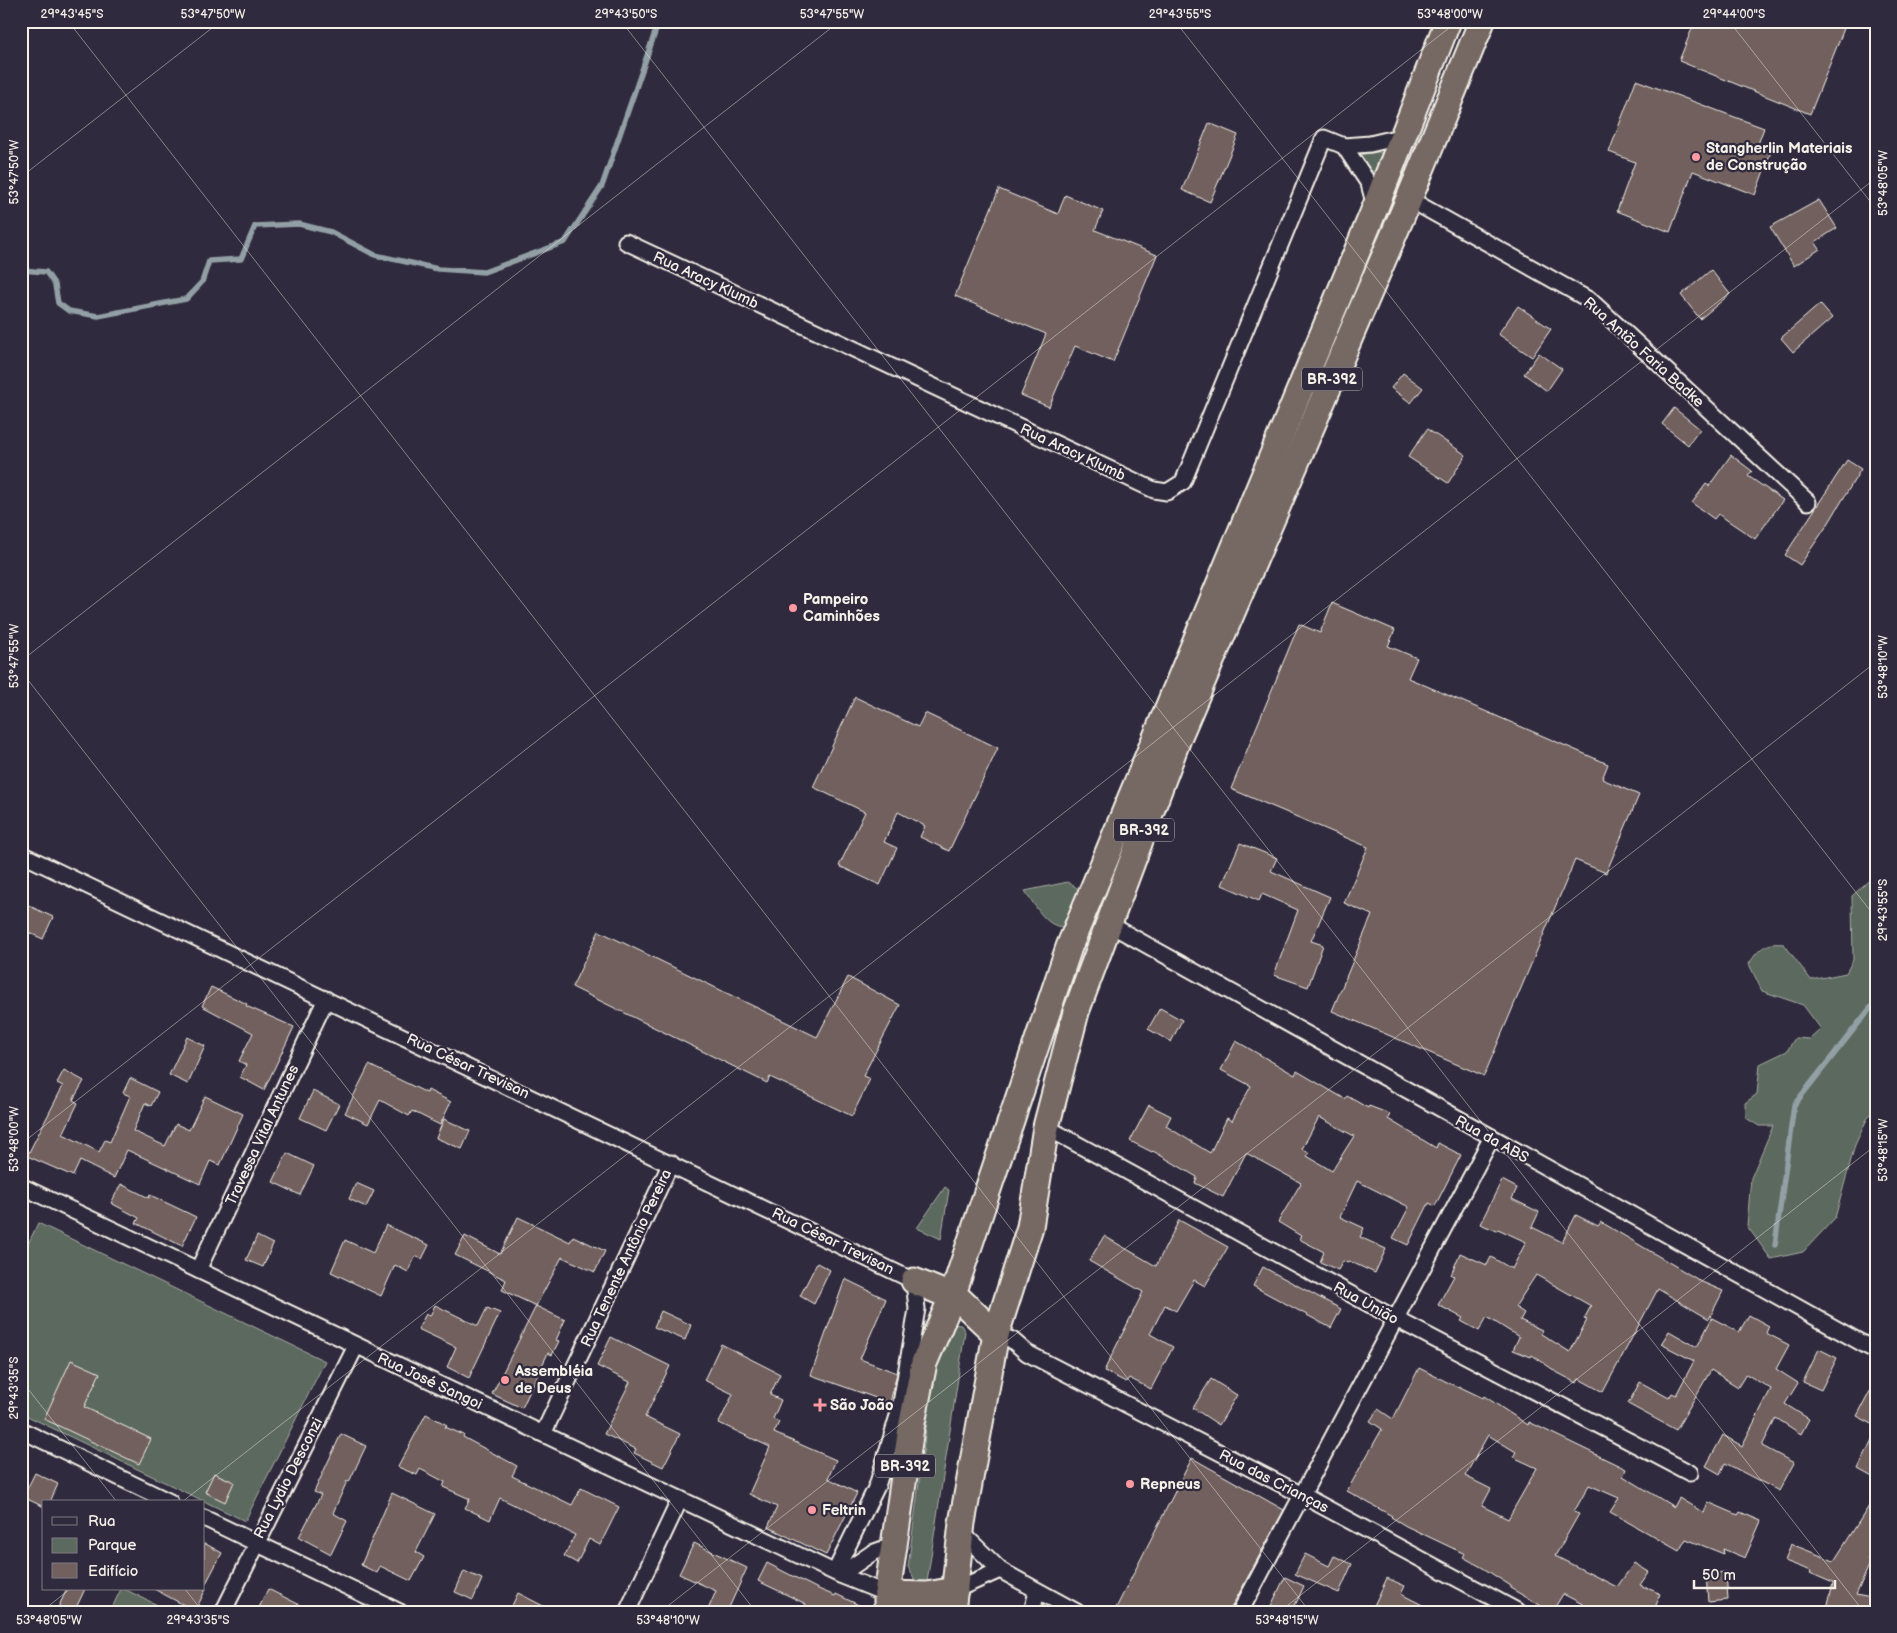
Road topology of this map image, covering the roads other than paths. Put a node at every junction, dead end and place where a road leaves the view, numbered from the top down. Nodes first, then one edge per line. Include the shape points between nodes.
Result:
1 (1448, 21) edge
2 (1482, 21) edge
3 (1404, 136) junction
4 (1344, 146) junction
5 (1409, 199) junction
6 (1375, 208) junction
7 (626, 242) dead end
8 (1808, 502) dead end
9 (21, 854) edge
10 (1109, 924) junction
11 (326, 999) junction
12 (1046, 1128) junction
13 (1491, 1139) junction
14 (671, 1163) junction
15 (22, 1188) edge
16 (963, 1258) junction
17 (198, 1270) junction
18 (921, 1284) junction
19 (952, 1297) junction
20 (975, 1314) junction
21 (1396, 1319) junction
22 (939, 1324) junction
23 (994, 1343) junction
24 (356, 1346) junction
25 (1876, 1351) edge
26 (21, 1430) edge
27 (543, 1434) junction
28 (1690, 1473) dead end
29 (1302, 1495) junction
30 (680, 1499) junction
31 (166, 1500) edge
32 (205, 1518) edge
33 (962, 1523) junction
34 (256, 1543) junction
35 (894, 1545) junction
36 (1000, 1570) junction
37 (837, 1573) junction
38 (1037, 1590) junction
39 (953, 1601) edge
40 (887, 1603) edge
41 (222, 1612) edge
42 (400, 1612) edge
43 (627, 1612) edge
44 (1032, 1612) edge
45 (1077, 1612) edge
46 (1240, 1612) edge
47 (1519, 1612) edge

1 - 3 highway, BR-392
2 - 5 highway, BR-392
3 - 4 street
3 - 6 highway, BR-392
4 - 6 street via 1369,184
4 - 7 street, Rua Aracy Klumb via 1324,138 1183,482 1168,492 1154,490
5 - 8 street, Rua Antão Faria Badke via 1591,301
5 - 10 highway, BR-392 via 1180,736
6 - 16 highway, BR-392 via 1069,947
9 - 11 street, Rua César Trevisan
10 - 12 highway, BR-392 via 1076,1012
10 - 13 street, Rua da ABS
11 - 14 street, Rua César Trevisan
11 - 17 street, Travessa Vital Antunes
12 - 21 street, Rua União
12 - 23 highway, BR-392 via 1030,1227
13 - 21 street
13 - 25 street, Rua da ABS
14 - 18 street, Rua César Trevisan
14 - 27 street, Rua Tenente Antônio Pereira
15 - 17 street, Rua José Sangoi
16 - 18 highway via 950,1276
16 - 19 highway, BR-392
17 - 24 street, Rua José Sangoi
18 - 19 highway
18 - 22 highway
18 - 37 street via 900,1409 877,1486
19 - 20 highway
19 - 22 highway, BR-392
20 - 22 highway via 956,1312
20 - 23 highway
21 - 28 street, Rua União
21 - 29 street
22 - 35 highway, BR-392 via 924,1363
23 - 29 street, Rua das Crianças via 1027,1353
23 - 33 highway, BR-392
24 - 27 street, Rua José Sangoi
24 - 34 street, Rua Lydio Desconzi
26 - 31 street
27 - 30 street, Rua José Sangoi
29 - 46 street
29 - 47 street, Rua das Crianças
30 - 37 street, Rua José Sangoi
30 - 43 street
32 - 34 street
33 - 36 street via 963,1534
33 - 39 highway, BR-392
34 - 41 street, Rua Lydio Desconzi
34 - 42 street
35 - 37 street via 872,1553
35 - 40 highway, BR-392
36 - 38 street
36 - 39 street
37 - 40 street, Rua José Sangoi
38 - 44 street
38 - 45 street
39 - 40 highway via 927,1595

